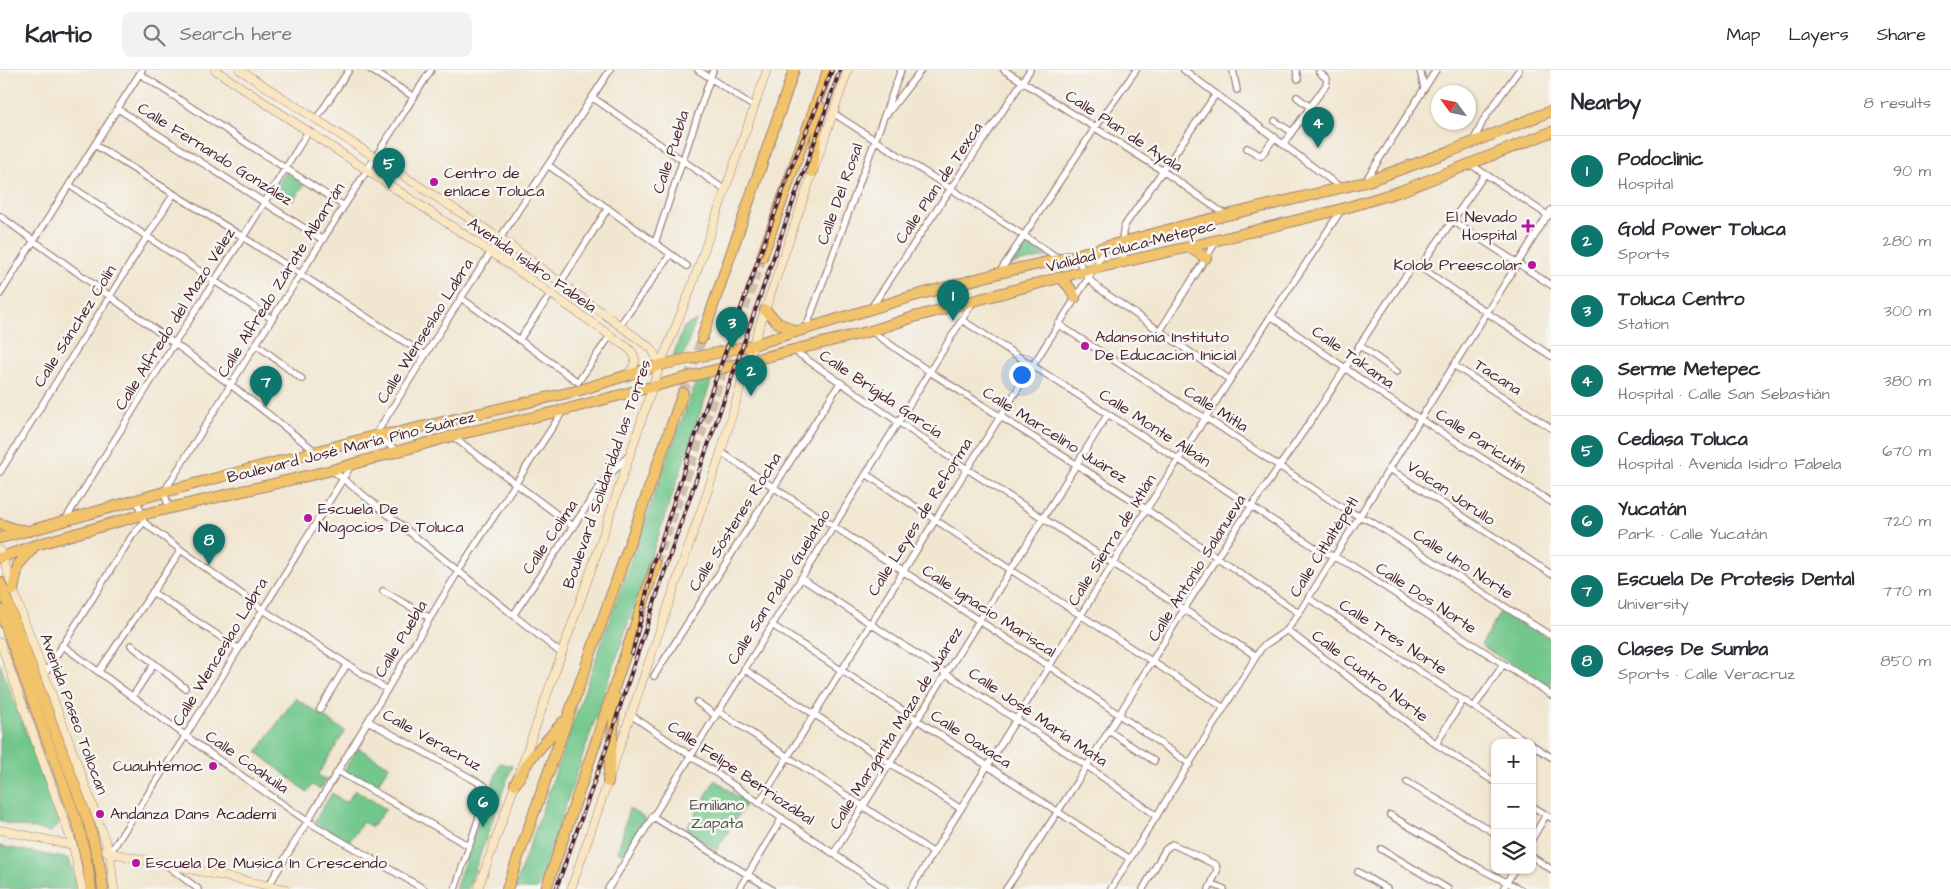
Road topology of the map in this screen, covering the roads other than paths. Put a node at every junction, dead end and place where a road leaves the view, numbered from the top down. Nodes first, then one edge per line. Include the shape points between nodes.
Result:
1 (215, 70) edge
2 (240, 70) edge
3 (349, 70) edge
4 (371, 70) edge
5 (431, 70) edge
6 (610, 70) edge
7 (698, 70) edge
8 (713, 70) edge
9 (767, 70) edge
10 (794, 70) edge
11 (848, 70) edge
12 (901, 70) edge
13 (921, 70) edge
14 (1004, 70) edge
15 (1030, 70) edge
16 (1136, 70) edge
17 (1184, 70) edge
18 (1232, 70) edge
19 (1296, 70) edge
20 (1420, 70) edge
21 (1436, 70) edge
22 (1519, 70) edge
23 (141, 72) edge
24 (1319, 72) dead end
25 (253, 74) edge
26 (826, 75) edge
27 (710, 78) junction
28 (1298, 79) dead end
29 (1022, 82) junction
30 (1424, 87) junction
31 (1237, 90) dead end
32 (1216, 94) junction
33 (414, 97) junction
34 (592, 97) junction
35 (1296, 97) dead end
36 (753, 106) junction
37 (1310, 107) junction
38 (118, 109) junction
39 (1551, 111) edge
40 (833, 113) junction
41 (317, 118) junction
42 (883, 120) junction
43 (1275, 121) dead end
44 (1095, 128) junction
45 (308, 132) junction
46 (1292, 132) junction
47 (1551, 132) edge
48 (1275, 137) junction
49 (874, 140) junction
50 (1473, 142) junction
51 (1284, 143) junction
52 (95, 145) junction
53 (1247, 148) dead end
54 (374, 157) junction
55 (682, 161) junction
56 (1470, 164) junction
57 (548, 165) junction
58 (284, 167) junction
59 (366, 169) junction
60 (1163, 171) junction
61 (812, 172) junction
62 (1485, 174) junction
63 (1365, 182) junction
64 (69, 185) junction
65 (1342, 188) junction
66 (725, 190) junction
67 (951, 190) junction
68 (174, 195) junction
69 (264, 200) junction
70 (344, 206) junction
71 (608, 208) junction
72 (1342, 209) junction
73 (1550, 214) edge
74 (0, 216) edge
75 (1227, 216) junction
76 (1453, 222) junction
77 (148, 236) junction
78 (1023, 236) junction
79 (243, 237) junction
80 (501, 239) junction
81 (323, 240) junction
82 (1216, 240) junction
83 (34, 242) junction
84 (655, 243) junction
85 (1122, 243) junction
86 (1106, 247) junction
87 (1189, 247) junction
88 (491, 252) junction
89 (670, 255) junction
90 (1075, 255) junction
91 (762, 257) tunnel mouth
92 (1206, 258) junction
93 (1060, 259) junction
94 (1125, 262) junction
95 (1517, 264) junction
96 (687, 266) dead end
97 (1418, 266) junction
98 (999, 273) junction
99 (1089, 273) junction
100 (300, 274) junction
101 (1061, 278) junction
102 (215, 281) junction
103 (561, 282) junction
104 (1551, 285) edge
105 (0, 294) edge
106 (551, 294) junction
107 (109, 297) junction
108 (461, 298) junction
109 (1075, 298) junction
110 (974, 300) junction
111 (765, 310) junction
112 (870, 310) junction
113 (1486, 313) junction
114 (1271, 316) junction
115 (272, 319) junction
116 (962, 320) junction
117 (1058, 324) junction
118 (620, 325) junction
119 (801, 330) junction
120 (870, 331) junction
121 (1160, 331) junction
122 (610, 336) junction
123 (702, 338) tunnel mouth
124 (519, 340) junction
125 (174, 344) junction
126 (256, 344) junction
127 (753, 344) junction
128 (1358, 344) junction
129 (793, 350) junction
130 (718, 354) joint
131 (425, 355) junction
132 (1551, 356) edge
133 (749, 361) junction
134 (660, 365) junction
135 (1032, 365) junction
136 (1455, 366) junction
137 (1345, 368) junction
138 (712, 371) joint
139 (930, 372) junction
140 (1398, 372) dead end
141 (626, 376) junction
142 (302, 379) dead end
143 (1230, 380) junction
144 (840, 383) junction
145 (231, 385) junction
146 (653, 386) junction
147 (683, 393) tunnel mouth
148 (564, 410) junction
149 (1108, 414) junction
150 (1000, 417) junction
151 (1205, 418) junction
152 (1421, 418) junction
153 (898, 423) junction
154 (1551, 428) edge
155 (378, 435) junction
156 (452, 436) junction
157 (315, 451) junction
158 (399, 451) junction
159 (721, 452) junction
160 (630, 454) junction
161 (1179, 460) junction
162 (352, 464) junction
163 (1076, 465) junction
164 (1278, 466) junction
165 (966, 469) junction
166 (1390, 469) junction
167 (332, 470) junction
168 (0, 472) edge
169 (866, 474) junction
170 (344, 480) junction
171 (516, 483) junction
172 (773, 488) junction
173 (164, 492) junction
174 (137, 500) junction
175 (1551, 502) edge
176 (1252, 507) junction
177 (169, 508) junction
178 (1146, 510) junction
179 (1359, 516) junction
180 (1044, 517) junction
181 (142, 518) junction
182 (65, 520) junction
183 (936, 521) junction
184 (0, 524) edge
185 (574, 526) junction
186 (833, 527) junction
187 (29, 531) junction
188 (0, 538) edge
189 (36, 545) junction
190 (181, 550) junction
191 (1, 555) edge
192 (1334, 556) junction
193 (1218, 557) junction
194 (1114, 563) junction
195 (656, 564) tunnel mouth
196 (459, 570) junction
197 (1011, 570) junction
198 (903, 572) junction
199 (1551, 574) edge
200 (0, 576) edge
201 (801, 578) junction
202 (8, 584) edge
203 (152, 592) junction
204 (383, 592) dead end
205 (1308, 598) junction
206 (4, 607) edge
207 (262, 609) junction
208 (1185, 610) junction
209 (1299, 613) junction
210 (514, 614) junction
211 (1082, 615) junction
212 (430, 618) junction
213 (979, 621) junction
214 (870, 623) junction
215 (772, 625) junction
216 (1287, 630) junction
217 (1551, 636) edge
218 (0, 642) edge
219 (62, 645) junction
220 (131, 646) dead end
221 (239, 649) junction
222 (562, 654) junction
223 (1256, 656) junction
224 (1154, 662) junction
225 (154, 664) junction
226 (348, 664) junction
227 (1503, 665) junction
228 (1049, 666) junction
229 (621, 668) junction
230 (744, 669) junction
231 (99, 671) junction
232 (841, 671) junction
233 (946, 673) junction
234 (44, 675) junction
235 (654, 676) dead end
236 (185, 688) dead end
237 (387, 690) junction
238 (1551, 695) edge
239 (133, 696) junction
240 (1463, 700) junction
241 (697, 702) dead end
242 (573, 704) junction
243 (1474, 707) junction
244 (1224, 708) junction
245 (320, 709) dead end
246 (717, 713) junction
247 (631, 714) junction
248 (815, 714) junction
249 (1120, 714) junction
250 (1016, 718) junction
251 (368, 721) junction
252 (917, 721) junction
253 (1109, 731) junction
254 (186, 735) junction
255 (1523, 739) edge
256 (1436, 744) junction
257 (1536, 748) edge
258 (691, 755) junction
259 (787, 757) junction
260 (1551, 757) edge
261 (1154, 761) dead end
262 (891, 763) junction
263 (1190, 764) junction
264 (987, 766) junction
265 (1087, 766) junction
266 (338, 771) junction
267 (1491, 779) edge
268 (608, 782) junction
269 (1407, 782) dead end
270 (515, 784) junction
271 (759, 803) junction
272 (864, 806) junction
273 (961, 809) junction
274 (1536, 809) edge
275 (1058, 813) junction
276 (1390, 815) dead end
277 (652, 816) junction
278 (1157, 816) junction
279 (1549, 817) edge
280 (782, 818) junction
281 (307, 821) junction
282 (0, 830) edge
283 (1491, 831) edge
284 (1536, 834) edge
285 (74, 845) junction
286 (469, 846) junction
287 (1381, 849) dead end
288 (934, 852) junction
289 (110, 853) junction
290 (834, 853) junction
291 (1130, 859) junction
292 (1536, 860) edge
293 (163, 862) junction
294 (1551, 869) edge
295 (1358, 872) dead end
296 (747, 874) junction
297 (1512, 874) edge
298 (1507, 882) junction
299 (1211, 886) edge
300 (275, 887) edge
301 (82, 889) edge
302 (91, 889) edge
303 (103, 889) edge
304 (114, 889) edge
305 (198, 889) edge
306 (285, 889) edge
307 (424, 889) edge
308 (455, 889) edge
309 (478, 889) edge
310 (507, 889) edge
311 (546, 889) edge
312 (571, 889) edge
313 (608, 889) edge
314 (739, 889) edge
315 (771, 889) edge
316 (885, 889) edge
317 (911, 889) edge
318 (1006, 889) edge
319 (1111, 889) edge
320 (1142, 889) edge
321 (1224, 889) edge
322 (1387, 889) edge
323 (1448, 889) edge
324 (1503, 889) edge
325 (1520, 889) edge

1 - 45 main road, Avenida Isidro Fabela
2 - 25 main road, Avenida Isidro Fabela
3 - 41 street
4 - 33 street
5 - 33 street, Calle Alfredo Zárate Albarrán
6 - 34 street, Calle Wenseslao Labra
7 - 27 street
8 - 27 street, Calle Puebla
9 - 36 main road, Boulevard Solidaridad las Torres
10 - 123 highway
11 - 40 main road
12 - 42 street, Calle Del Rosal
13 - 42 street
14 - 29 street, Calle Plan de Ayala
15 - 29 street, Calle Plan de Texca
16 - 44 street
17 - 32 street
18 - 31 street
19 - 28 street
20 - 30 street
21 - 30 street
22 - 50 street via 1484,120
23 - 38 street
23 - 58 street
24 - 37 street via 1327,81
25 - 41 main road, Avenida Isidro Fabela
26 - 61 highway
26 - 91 highway
27 - 36 street
27 - 55 street, Calle Puebla
29 - 44 street, Calle Plan de Ayala
29 - 67 street, Calle Plan de Texca
30 - 63 street
32 - 48 street
32 - 60 street
33 - 54 street, Calle Alfredo Zárate Albarrán
34 - 55 street
34 - 57 street, Calle Wenseslao Labra
35 - 37 street
36 - 66 main road, Boulevard Solidaridad las Torres
37 - 46 street
38 - 52 street
38 - 69 street, Calle Fernando González
39 - 50 highway, Vialidad Toluca-Metepec
40 - 49 street
40 - 61 main road
41 - 54 main road, Avenida Isidro Fabela
42 - 49 street, Calle Del Rosal
43 - 46 street
44 - 60 street, Calle Plan de Ayala
44 - 78 street
45 - 58 street, Calle Alfredo del Mazo Vélez
45 - 59 main road, Avenida Isidro Fabela
46 - 51 street
47 - 56 highway, Vialidad Toluca-Metepec
48 - 51 street
48 - 53 street via 1261,156
49 - 67 street
49 - 119 street, Calle Del Rosal
50 - 63 highway, Vialidad Toluca-Metepec
51 - 65 street
52 - 64 street
52 - 68 street
54 - 59 street, Calle Alfredo Zárate Albarrán
54 - 80 main road, Avenida Isidro Fabela
55 - 66 street
55 - 84 street, Calle Puebla
56 - 62 street
56 - 72 highway, Vialidad Toluca-Metepec via 1401,191
57 - 71 street
57 - 80 street, Calle Wenseslao Labra
58 - 69 street, Calle Alfredo del Mazo Vélez
58 - 70 street
59 - 70 street, Calle Alfredo Zárate Albarrán
59 - 88 main road, Avenida Isidro Fabela
60 - 75 street, Calle Plan de Ayala
60 - 85 street via 1125,225
61 - 111 main road
62 - 73 street
62 - 76 street, Calle Antonio Salanueva
63 - 65 highway, Vialidad Toluca-Metepec
64 - 77 street
64 - 83 street
65 - 75 highway, Vialidad Toluca-Metepec
66 - 134 main road, Boulevard Solidaridad las Torres via 690,292
67 - 78 street
67 - 112 street, Calle Plan de Texca
68 - 77 street, Calle Sánchez Colín
68 - 79 street
69 - 79 street, Calle Alfredo del Mazo Vélez
69 - 81 street, Calle Fernando González
70 - 81 street, Calle Alfredo Zárate Albarrán
71 - 84 street
71 - 103 street
72 - 82 highway, Vialidad Toluca-Metepec
72 - 114 street, Calle Sierra de Ixtlán
73 - 95 street, Calle Citlaltépetl
74 - 83 street
75 - 85 highway, Vialidad Toluca-Metepec
76 - 95 street
76 - 97 street, Calle Antonio Salanueva
77 - 102 street
77 - 107 street, Calle Sánchez Colín
78 - 93 street
78 - 98 street
79 - 100 street
79 - 102 street, Calle Alfredo del Mazo Vélez
80 - 88 street, Calle Wenseslao Labra
80 - 103 main road, Avenida Isidro Fabela
81 - 100 street, Calle Alfredo Zárate Albarrán
82 - 87 highway, Vialidad Toluca-Metepec
82 - 92 street
83 - 105 street
83 - 107 street
84 - 89 street
85 - 86 highway, Vialidad Toluca-Metepec
85 - 94 street
86 - 90 highway, Vialidad Toluca-Metepec
86 - 99 street, Calle Leyes de Reforma
87 - 92 highway
87 - 94 highway, Vialidad Toluca-Metepec
88 - 106 main road, Avenida Isidro Fabela
88 - 108 street, Calle Wenseslao Labra
89 - 96 street
89 - 118 street
90 - 93 highway, Vialidad Toluca-Metepec
90 - 99 street
92 - 121 street
93 - 98 highway, Vialidad Toluca-Metepec
94 - 99 highway, Vialidad Toluca-Metepec
95 - 104 street
95 - 113 street, Calle Citlaltépetl
97 - 113 street
97 - 128 street, Calle Antonio Salanueva via 1410,271
98 - 112 highway, Vialidad Toluca-Metepec
99 - 101 highway, Vialidad Toluca-Metepec
99 - 109 street, Calle Leyes de Reforma
99 - 121 street
100 - 115 street, Calle Alfredo Zárate Albarrán
100 - 131 street
101 - 109 highway
101 - 110 highway, Vialidad Toluca-Metepec
102 - 115 street
102 - 125 street, Calle Alfredo del Mazo Vélez
103 - 118 main road, Avenida Isidro Fabela
106 - 122 main road, Avenida Isidro Fabela
106 - 124 street
107 - 125 street
107 - 168 street, Calle Sánchez Colín
108 - 124 street
108 - 131 street, Calle Wenseslao Labra
109 - 117 street, Calle Leyes de Reforma
110 - 116 street, Calle San Pablo Guelatao
110 - 120 highway, Vialidad Toluca-Metepec
111 - 119 highway via 777,322
111 - 127 main road
112 - 119 highway, Vialidad Toluca-Metepec
113 - 132 street
113 - 136 street, Calle Citlaltépetl
114 - 137 street, Calle Takama
114 - 143 street, Calle Sierra de Ixtlán
115 - 126 street, Calle Alfredo Zárate Albarrán
116 - 135 street, Calle Monte Albán
116 - 139 street, Calle San Pablo Guelatao
117 - 135 street, Calle Leyes de Reforma
117 - 151 street, Calle Mitla
118 - 134 main road, Avenida Isidro Fabela via 652,349
119 - 127 highway, Vialidad Toluca-Metepec
120 - 129 highway, Vialidad Toluca-Metepec
120 - 139 street, Calle Marcelino Juárez
121 - 143 street
122 - 124 street via 578,382
122 - 141 main road, Avenida Isidro Fabela via 634,354 636,361
125 - 145 street
125 - 182 street, Calle Alfredo del Mazo Vélez
126 - 142 street
126 - 145 street, Calle Alfredo Zárate Albarrán
127 - 130 highway, Vialidad Toluca-Metepec
127 - 133 main road
128 - 137 street, Calle Antonio Salanueva
128 - 140 street
129 - 133 highway, Vialidad Toluca-Metepec
129 - 144 street, Calle Brígida García
130 - 134 highway, Boulevard José María Pino Suárez
131 - 155 street, Calle Wenseslao Labra
133 - 138 highway, Vialidad Toluca-Metepec
133 - 159 main road
134 - 141 highway, Boulevard José María Pino Suárez
134 - 146 main road, Boulevard Solidaridad las Torres
135 - 149 street, Calle Monte Albán
135 - 150 street, Calle Leyes de Reforma
136 - 152 street, Calle Citlaltépetl
136 - 154 street, Tacana
137 - 152 street, Calle Takama
137 - 164 street, Calle Antonio Salanueva
138 - 146 highway, Boulevard José María Pino Suárez
139 - 150 street, Calle Marcelino Juárez
139 - 153 street, Calle San Pablo Guelatao
141 - 155 highway, Boulevard José María Pino Suárez via 454,420
143 - 151 street, Calle Sierra de Ixtlán
144 - 153 street, Calle Brígida García
144 - 172 street, Calle Sóstenes Rocha
145 - 157 street
145 - 173 street, Calle Alfredo Zárate Albarrán
146 - 148 highway, Boulevard José María Pino Suárez
146 - 160 main road, Boulevard Solidaridad las Torres
147 - 242 highway
148 - 156 highway, Boulevard José María Pino Suárez
148 - 171 street, Calle Puebla
149 - 161 street, Calle Monte Albán
149 - 163 street, Calle Margarita Maza de Juárez
150 - 163 street, Calle Marcelino Juárez
150 - 165 street, Calle Leyes de Reforma
151 - 161 street, Calle Sierra de Ixtlán
151 - 164 street, Calle Mitla
152 - 166 street, Calle Citlaltépetl
152 - 175 street, Calle Paricutín
153 - 165 street, Calle Brígida García
153 - 169 street, Calle San Pablo Guelatao
155 - 157 highway, Boulevard José María Pino Suárez
155 - 158 street
156 - 158 highway, Boulevard José María Pino Suárez
156 - 171 street
157 - 173 highway, Boulevard José María Pino Suárez
158 - 162 highway, Boulevard José María Pino Suárez
159 - 172 street, Calle Ignacio Mariscal
159 - 247 main road
160 - 185 street, Calle Colima via 603,482
160 - 222 main road, Boulevard Solidaridad las Torres
161 - 176 street, Calle Monte Albán
161 - 178 street, Calle Sierra de Ixtlán
162 - 167 highway, Boulevard José María Pino Suárez
162 - 170 street, Calle Wenceslao Labra
163 - 178 street, Calle Marcelino Juárez
163 - 180 street, Calle Margarita Maza de Juárez
164 - 176 street, Calle Antonio Salanueva
164 - 179 street, Calle Mitla
165 - 180 street, Calle Brígida García
165 - 183 street, Calle Leyes de Reforma
166 - 179 street, Calle Citlaltépetl
166 - 199 street, Volcan Jorullo
167 - 170 street
167 - 177 highway, Boulevard José María Pino Suárez
169 - 183 street
169 - 186 street, Calle San Pablo Guelatao
170 - 196 street
170 - 207 street, Calle Wenceslao Labra
171 - 185 street
171 - 196 street, Calle Puebla
172 - 186 street, Calle Ignacio Mariscal
172 - 235 street, Calle Sóstenes Rocha
173 - 174 highway, Boulevard José María Pino Suárez
173 - 177 street
174 - 181 street
174 - 182 highway, Boulevard José María Pino Suárez
176 - 192 street, Calle Monte Albán
176 - 193 street, Calle Antonio Salanueva
177 - 181 highway, Boulevard José María Pino Suárez
178 - 193 street, Calle Marcelino Juárez
178 - 194 street, Calle Sierra de Ixtlán
179 - 192 street, Calle Citlaltépetl
179 - 217 street, Calle Uno Norte
180 - 194 street, Calle Brígida García
180 - 197 street, Calle Margarita Maza de Juárez
181 - 189 highway, Boulevard José María Pino Suárez
181 - 190 street, Calle Veracruz
181 - 219 street
182 - 187 highway, Boulevard José María Pino Suárez
183 - 197 street
183 - 198 street, Calle Leyes de Reforma
184 - 187 highway
185 - 210 street, Calle Colima
186 - 198 street, Calle Ignacio Mariscal
186 - 201 street, Calle San Pablo Guelatao
187 - 188 highway
189 - 191 highway, Boulevard José María Pino Suárez
189 - 202 highway via 25,555
190 - 203 street
190 - 207 street, Calle Veracruz
191 - 202 main road, Avenida Paseo Tollocan
192 - 205 street, Calle Citlaltépetl
192 - 227 street, Calle Dos Norte
193 - 208 street, Calle Antonio Salanueva
193 - 209 street, Calle Marcelino Juárez
194 - 208 street, Calle Brígida García
194 - 211 street, Calle Sierra de Ixtlán
195 - 229 highway
196 - 210 street
196 - 212 street, Calle Puebla
197 - 211 street
197 - 213 street, Calle Margarita Maza de Juárez
198 - 213 street, Calle Ignacio Mariscal
198 - 214 street, Calle Leyes de Reforma
200 - 202 main road
201 - 214 street, Calle José María Mata
201 - 215 street, Calle San Pablo Guelatao
202 - 206 highway, Avenida Paseo Tollocan
202 - 234 main road, Avenida Paseo Tollocan
203 - 221 street
203 - 231 street
204 - 212 street
205 - 209 street, Calle Citlaltépetl
205 - 240 street, Calle Tres Norte
206 - 302 highway, Avenida Paseo Tollocan, bridge via 78,828
206 - 303 highway, Avenida Paseo Tollocan, bridge via 89,824
207 - 221 street, Calle Wenceslao Labra
207 - 226 street, Calle Veracruz
208 - 223 street, Calle Brígida García
208 - 224 street, Calle Antonio Salanueva
209 - 216 street, Calle Citlaltépetl
210 - 222 street
211 - 224 street
211 - 228 street, Calle Sierra de Ixtlán
212 - 237 street, Calle Puebla
213 - 228 street, Calle Ignacio Mariscal
213 - 233 street, Calle Margarita Maza de Juárez
214 - 232 street, Calle Leyes de Reforma
214 - 233 street, Calle José María Mata
215 - 230 street, Calle San Pablo Guelatao
215 - 232 street, Calle Oaxaca
216 - 223 street, Calle Citlaltépetl via 1264,645
216 - 256 street, Calle Cuatro Norte
218 - 285 main road
219 - 231 street, Calle Coahuila
219 - 234 street
220 - 225 street
221 - 254 street, Calle Wenceslao Labra
222 - 270 main road, Boulevard Solidaridad las Torres
223 - 244 street, Calle Citlaltépetl
224 - 244 street
224 - 249 street, Calle Antonio Salanueva
225 - 236 street
225 - 239 street
226 - 237 street, Calle Veracruz
226 - 245 street
227 - 238 street, Calle Dos Norte
227 - 243 street
228 - 249 street, Calle Ignacio Mariscal
228 - 250 street, Calle Sierra de Ixtlán
229 - 268 highway
229 - 311 highway
230 - 246 street, Calle San Pablo Guelatao
230 - 248 street
231 - 239 street, Calle Coahuila
232 - 248 street, Calle Leyes de Reforma
232 - 252 street, Calle Oaxaca
233 - 250 street, Calle José María Mata
233 - 252 street, Calle Margarita Maza de Juárez
234 - 289 main road, Avenida Paseo Tollocan
237 - 251 street, Calle Puebla
239 - 254 street, Calle Coahuila
240 - 243 street, Calle Tres Norte
240 - 256 street
241 - 246 street
242 - 270 highway via 561,725 530,759
242 - 310 highway
243 - 255 street, Calle Tres Norte
244 - 263 street, Calle Citlaltépetl
246 - 258 street, Calle San Pablo Guelatao
246 - 259 street
247 - 258 street, Calle Felipe Berriozábal
247 - 268 main road
248 - 259 street, Calle Leyes de Reforma
248 - 262 street
249 - 253 street, Calle Antonio Salanueva
249 - 263 street, Calle Ignacio Mariscal
250 - 264 street, Calle Sierra de Ixtlán
250 - 265 street, Calle José María Mata
251 - 266 street, Calle Puebla
251 - 286 street, Calle Veracruz via 485,786 487,793
252 - 262 street, Calle Margarita Maza de Juárez
252 - 264 street, Calle Oaxaca
253 - 261 street
253 - 265 street, Calle Antonio Salanueva
254 - 281 street, Calle Coahuila
254 - 289 street, Calle Wenceslao Labra
256 - 267 street, Calle Cuatro Norte
257 - 260 street
258 - 271 street, Calle Felipe Berriozábal
258 - 277 street, Calle San Pablo Guelatao
259 - 271 street, Calle Leyes de Reforma
259 - 272 street
262 - 272 street, Calle Margarita Maza de Juárez
262 - 273 street
263 - 278 street, Calle Citlaltépetl
264 - 273 street, Calle Sierra de Ixtlán
264 - 275 street, Calle Oaxaca
265 - 275 street, Calle Antonio Salanueva
265 - 278 street, Calle José María Mata
266 - 281 street, Calle Puebla
266 - 286 street
268 - 312 main road
269 - 283 street
270 - 309 main road, Boulevard Solidaridad las Torres
271 - 280 street, Calle Felipe Berriozábal
272 - 288 street
272 - 290 street, Calle Margarita Maza de Juárez
273 - 288 street, Calle Sierra de Ixtlán
274 - 279 street
275 - 291 street, Calle Oaxaca
275 - 318 street, Calle Antonio Salanueva
276 - 298 street
277 - 296 street
277 - 313 street, Calle San Pablo Guelatao
278 - 291 street, Calle Citlaltépetl
279 - 284 street
280 - 290 street, Calle Felipe Berriozábal
280 - 296 street
281 - 300 street, Calle Puebla
281 - 307 street, Calle Coahuila
282 - 285 main road
285 - 289 main road
285 - 301 main road
286 - 308 street
287 - 323 street
288 - 317 street, Calle Sierra de Ixtlán
289 - 293 main road
289 - 304 main road, Avenida Paseo Tollocan
290 - 316 street, Calle Felipe Berriozábal
291 - 319 street, Calle Citlaltépetl
292 - 294 street
293 - 300 main road
293 - 305 street
295 - 322 street
296 - 314 street
296 - 315 street
297 - 298 street
298 - 324 street
298 - 325 street
299 - 320 street via 1216,865 1170,845
299 - 321 street
300 - 306 main road

